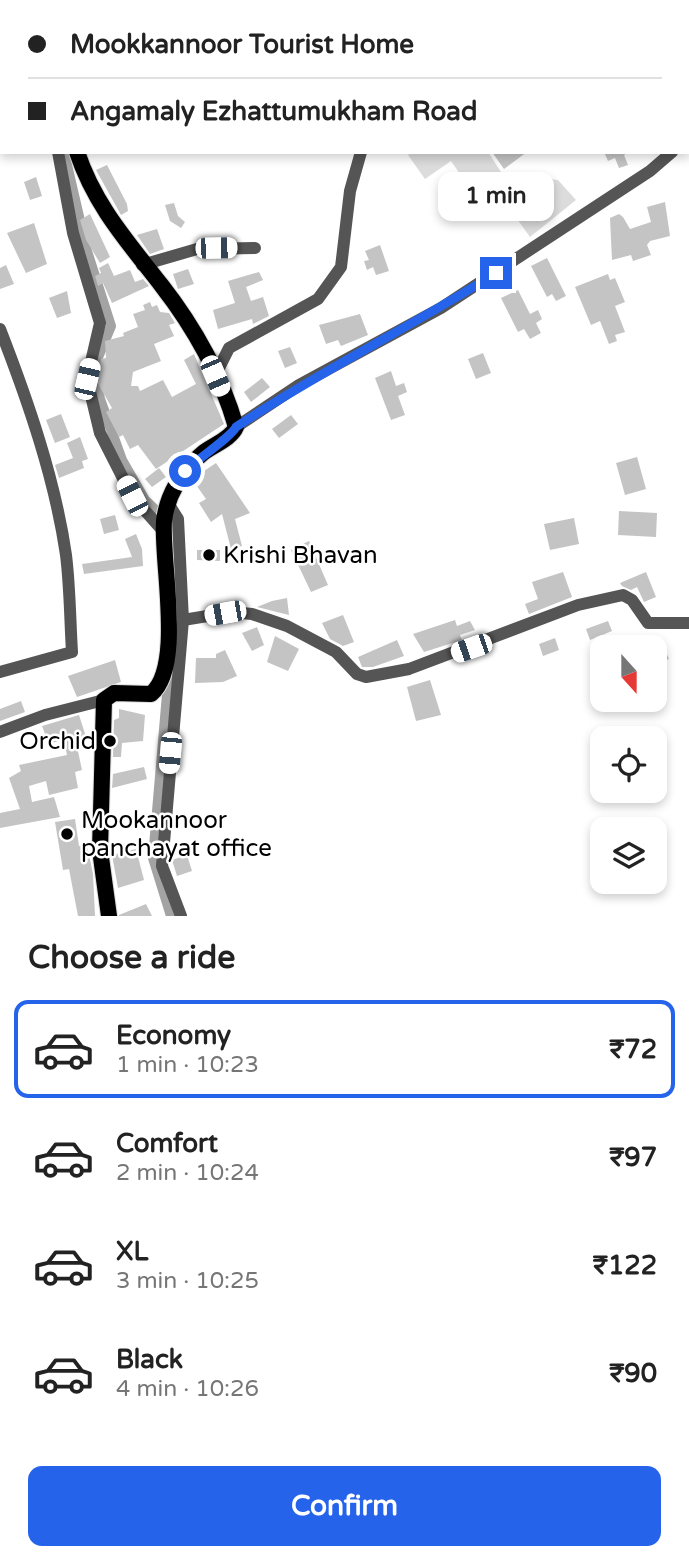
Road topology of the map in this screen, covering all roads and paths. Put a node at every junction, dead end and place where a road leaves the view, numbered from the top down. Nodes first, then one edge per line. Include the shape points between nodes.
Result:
1 (58, 154) edge
2 (78, 154) edge
3 (360, 154) edge
4 (670, 154) edge
5 (255, 248) dead end
6 (142, 265) junction
7 (0, 329) edge
8 (215, 376) junction
9 (236, 427) junction
10 (165, 518) junction
11 (183, 621) junction
12 (689, 623) edge
13 (0, 672) edge
14 (104, 700) junction
15 (0, 732) edge
16 (109, 916) edge
17 (181, 916) edge

1 - 10 street via 73,233 100,323 87,379 100,433 132,496
2 - 6 main road via 101,209
3 - 8 street via 350,191 341,267 318,299 229,348
4 - 9 street via 451,301 299,385
5 - 6 street via 190,250
6 - 8 main road via 187,321
7 - 13 street via 57,508 66,557 72,652
8 - 9 main road
9 - 10 main road via 185,471
10 - 11 street via 178,519
10 - 14 main road via 166,669 151,694 114,693
11 - 12 street via 232,612 251,614 287,626 336,652 366,677 409,670 578,605 623,595 648,623
11 - 17 street via 162,866
14 - 15 street
14 - 16 main road via 100,850

